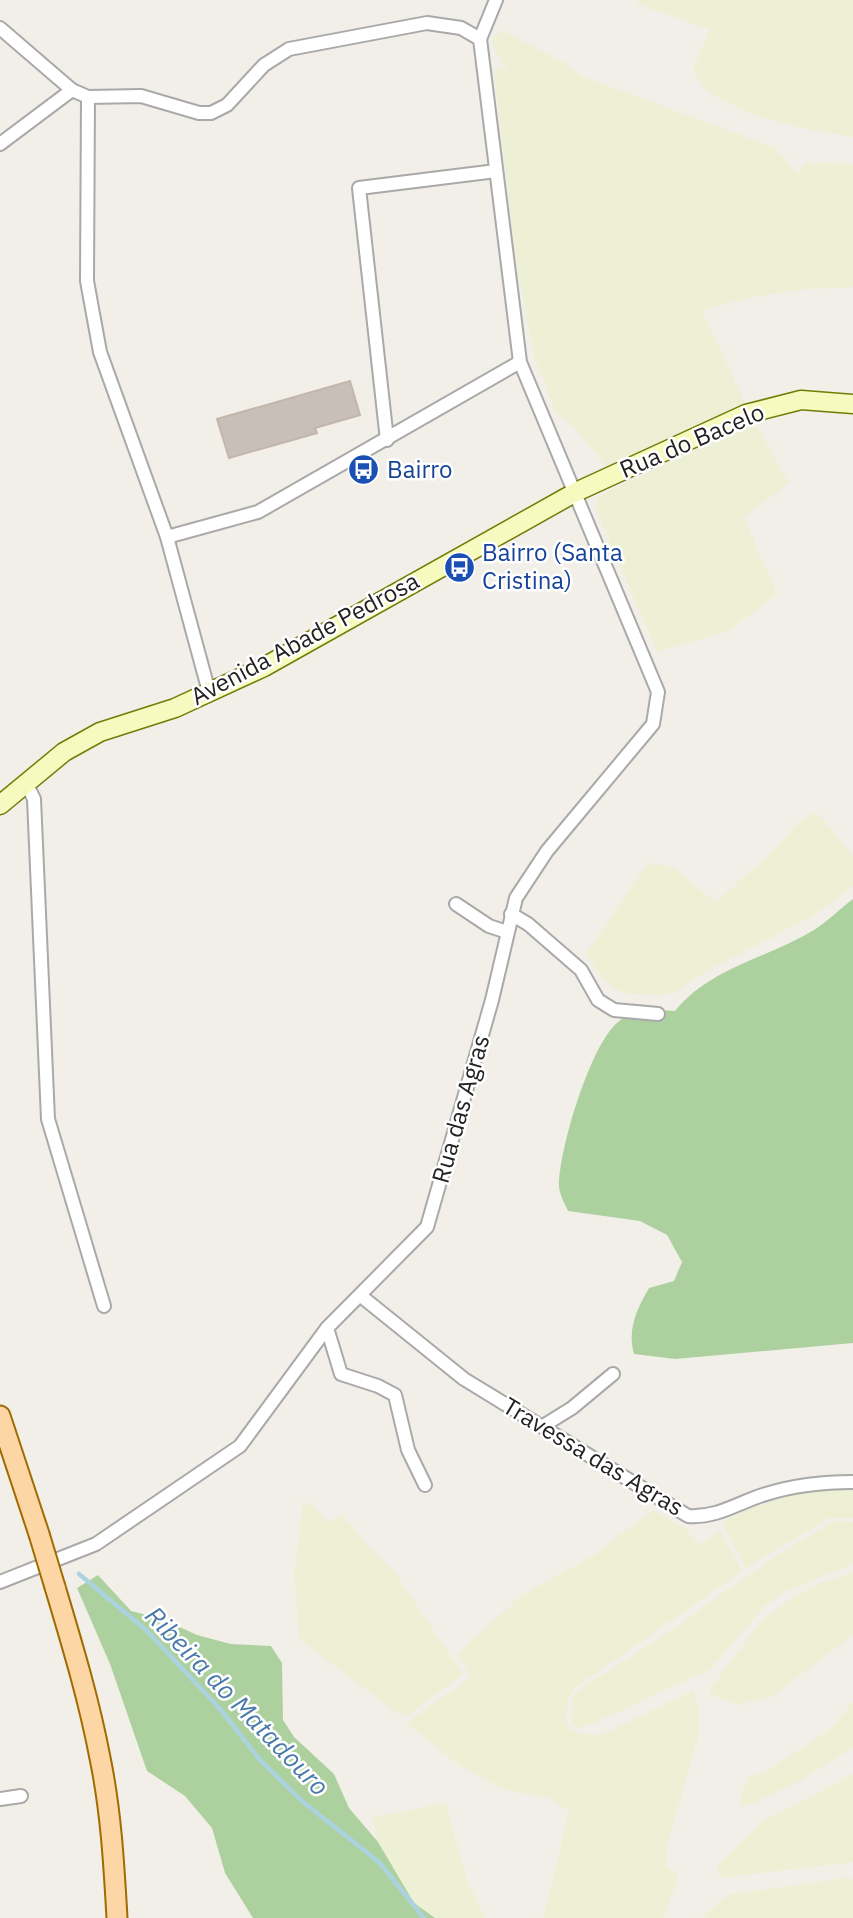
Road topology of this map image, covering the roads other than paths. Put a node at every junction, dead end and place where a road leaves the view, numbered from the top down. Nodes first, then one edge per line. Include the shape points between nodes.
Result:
1 (496, 0) edge
2 (0, 28) edge
3 (480, 39) junction
4 (72, 90) junction
5 (88, 97) junction
6 (0, 144) edge
7 (496, 171) junction
8 (520, 362) junction
9 (853, 404) edge
10 (387, 440) junction
11 (576, 492) junction
12 (167, 537) junction
13 (209, 692) junction
14 (26, 783) junction
15 (0, 805) edge
16 (456, 904) dead end
17 (511, 914) junction
18 (507, 932) junction
19 (658, 1014) dead end
20 (360, 1296) junction
21 (104, 1306) dead end
22 (327, 1328) junction
23 (613, 1374) dead end
24 (0, 1416) edge
25 (543, 1426) junction
26 (853, 1482) edge
27 (425, 1485) dead end
28 (0, 1583) edge
29 (21, 1796) dead end
30 (0, 1799) edge
31 (117, 1918) edge

1 - 3 street
2 - 4 street
3 - 5 street via 461,28 427,23 289,49 264,65 227,105 211,113 141,96
3 - 7 street, Rua das Agras
4 - 5 street
4 - 6 street
5 - 12 street via 87,281 100,352
7 - 8 street, Rua das Agras
7 - 10 street via 359,188
8 - 10 street
8 - 11 street, Rua das Agras
9 - 11 street, Rua do Bacelo via 801,400 747,414
10 - 12 street via 258,512
11 - 13 street, Avenida Abade Pedrosa via 264,667
11 - 17 street, Rua das Agras via 658,692 653,724 547,851 516,898
12 - 13 street
13 - 14 street, Avenida Abade Pedrosa via 100,732 64,752
14 - 15 street, Avenida Abade Pedrosa
14 - 21 street via 34,799 48,1119
16 - 18 street
17 - 18 street, Rua das Agras
17 - 19 street via 581,970 598,1000 614,1010
18 - 20 street, Rua das Agras via 427,1227
20 - 22 street, Rua das Agras
20 - 25 street, Travessa das Agras via 464,1379
22 - 27 street via 341,1374 395,1395 408,1450
22 - 28 street, Rua das Agras via 240,1446 96,1544
23 - 25 street
24 - 31 main road, bridge via 80,1670 101,1759
25 - 26 street, Travessa das Agras via 688,1516 704,1517 766,1494 820,1482
29 - 30 street

